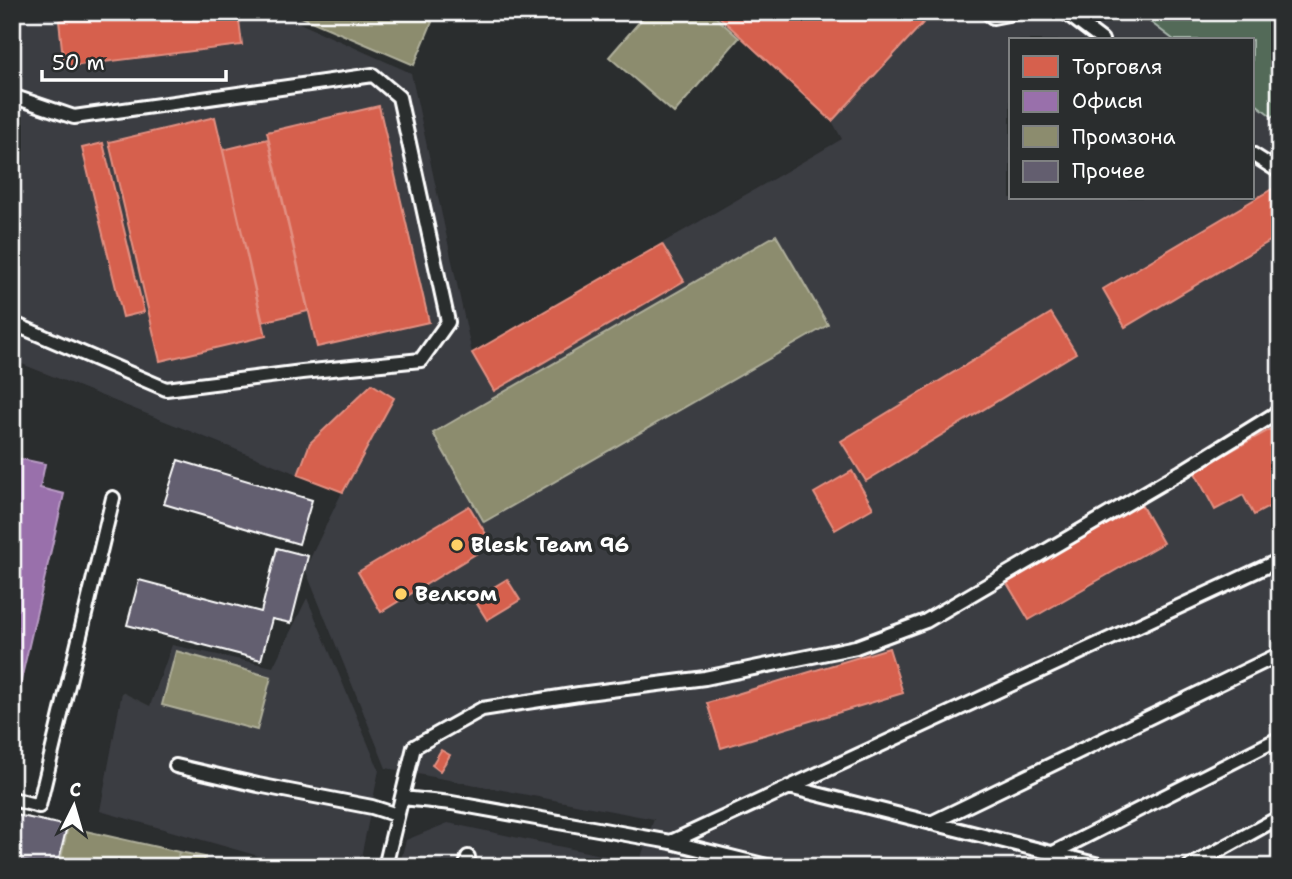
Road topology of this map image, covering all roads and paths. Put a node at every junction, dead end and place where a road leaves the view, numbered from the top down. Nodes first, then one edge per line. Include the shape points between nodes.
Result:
1 (987, 12) edge
2 (1018, 12) edge
3 (1065, 12) edge
4 (1099, 38) edge
5 (12, 96) edge
6 (1254, 155) edge
7 (1280, 173) edge
8 (12, 323) edge
9 (1280, 411) edge
10 (113, 498) dead end
11 (1280, 560) edge
12 (1280, 654) edge
13 (1280, 738) edge
14 (176, 766) dead end
15 (789, 787) junction
16 (402, 798) junction
17 (12, 799) edge
18 (397, 815) junction
19 (1280, 817) edge
20 (931, 823) junction
21 (671, 842) junction
22 (1053, 853) junction
23 (385, 867) edge
24 (771, 867) edge
25 (1107, 867) edge
26 (1189, 867) edge

1 - 2 lane via 993,17
3 - 4 lane
5 - 8 lane via 74,117 373,75 399,97 447,322 421,360 166,389
6 - 7 lane
9 - 16 lane via 926,621 856,647 718,676 482,709 414,747
10 - 17 lane via 39,806
11 - 15 lane
12 - 20 lane
13 - 22 lane
14 - 18 lane
15 - 20 lane
15 - 21 lane
16 - 18 lane
16 - 21 lane
18 - 23 lane
19 - 26 lane
20 - 22 lane
21 - 24 lane
22 - 25 lane

